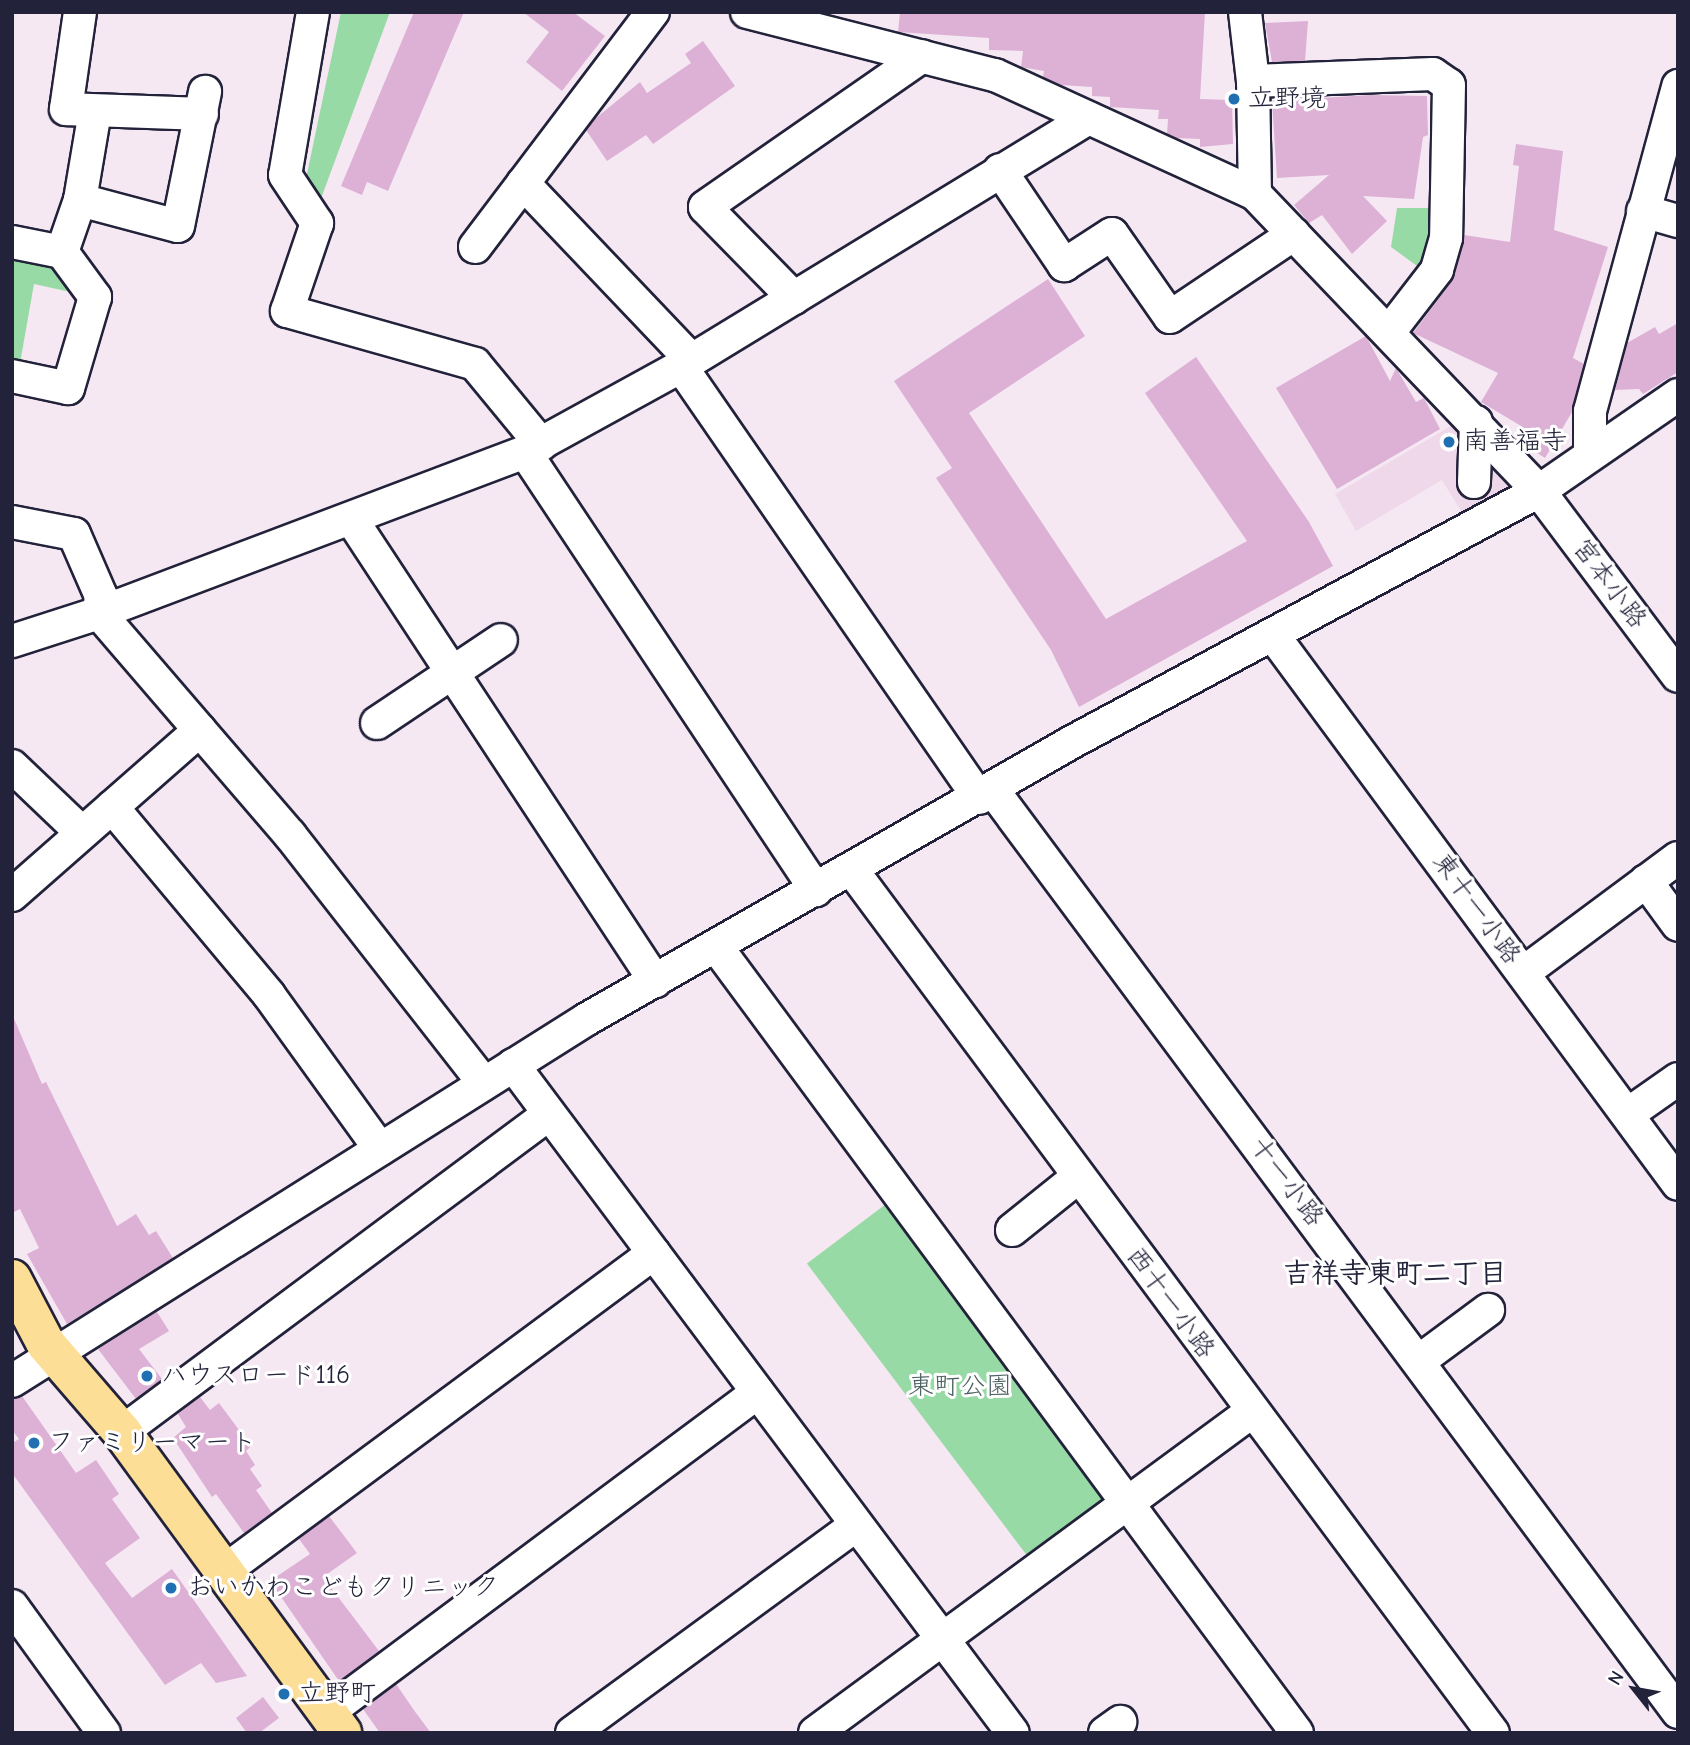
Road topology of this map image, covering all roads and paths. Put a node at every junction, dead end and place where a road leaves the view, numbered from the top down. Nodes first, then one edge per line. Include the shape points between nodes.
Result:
1 (80, 12) edge
2 (313, 12) edge
3 (653, 12) edge
4 (747, 12) edge
5 (1245, 12) edge
6 (815, 20) edge
7 (922, 56) junction
8 (1253, 81) junction
9 (1678, 86) edge
10 (95, 111) junction
11 (1088, 118) junction
12 (1000, 170) junction
13 (523, 183) junction
14 (1255, 194) junction
15 (80, 200) junction
16 (1643, 211) junction
17 (1678, 220) edge
18 (1294, 233) junction
19 (12, 242) edge
20 (475, 247) dead end
21 (62, 251) junction
22 (794, 298) junction
23 (1389, 332) junction
24 (687, 363) junction
25 (12, 376) edge
26 (1678, 395) edge
27 (1476, 422) junction
28 (533, 448) junction
29 (1590, 455) junction
30 (1474, 482) dead end
31 (1539, 491) junction
32 (352, 520) junction
33 (12, 522) edge
34 (99, 613) junction
35 (1273, 635) junction
36 (501, 640) dead end
37 (12, 641) edge
38 (454, 676) junction
39 (1678, 676) edge
40 (377, 723) dead end
41 (200, 730) junction
42 (12, 766) edge
43 (986, 794) junction
44 (112, 807) junction
45 (80, 832) junction
46 (1678, 858) edge
47 (852, 870) junction
48 (1646, 881) junction
49 (816, 890) junction
50 (12, 895) edge
51 (1678, 925) edge
52 (716, 946) junction
53 (1523, 973) junction
54 (655, 981) junction
55 (513, 1065) junction
56 (1678, 1079) edge
57 (484, 1082) junction
58 (549, 1114) junction
59 (1628, 1114) junction
60 (380, 1149) junction
61 (1078, 1177) junction
62 (1678, 1184) edge
63 (1012, 1230) dead end
64 (654, 1253) junction
65 (12, 1279) edge
66 (1488, 1310) dead end
67 (55, 1353) junction
68 (1419, 1361) junction
69 (12, 1381) edge
70 (758, 1392) junction
71 (1251, 1412) junction
72 (122, 1432) junction
73 (1126, 1504) junction
74 (856, 1525) junction
75 (223, 1572) junction
76 (12, 1606) edge
77 (942, 1640) junction
78 (1678, 1712) edge
79 (334, 1723) edge
80 (104, 1733) edge
81 (572, 1733) edge
82 (815, 1733) edge
83 (1013, 1733) edge
84 (1297, 1733) edge
85 (1493, 1733) edge

1 - 10 street via 66,109
2 - 28 street via 285,174 317,223 287,311 475,364
3 - 13 street
4 - 6 street
5 - 8 street
6 - 7 street
7 - 11 street via 995,75
7 - 22 street via 705,207
8 - 14 street
8 - 23 street via 1433,74 1449,85 1446,238 1437,270
9 - 16 street
10 - 15 street
10 - 15 street via 204,103 178,226
11 - 12 street
11 - 14 street
12 - 18 street via 1064,265 1112,234 1170,317
12 - 22 street
13 - 20 street
13 - 24 street, 十一小路 via 685,353
14 - 18 street, 宮本小路
15 - 21 street
16 - 17 street
16 - 29 street via 1590,411
18 - 23 street, 宮本小路
19 - 21 street
21 - 25 street via 95,297 68,388
22 - 24 street
23 - 27 street, 宮本小路
24 - 28 street
24 - 43 street, 十一小路 via 687,374
26 - 29 street
27 - 30 street
27 - 31 street, 宮本小路
28 - 32 street
28 - 49 street
29 - 31 street
31 - 35 street
31 - 39 street, 宮本小路
32 - 34 street
32 - 38 street
33 - 34 street via 74,534 101,596
34 - 37 street
34 - 41 street
35 - 43 street
35 - 53 street, 東十一小路
36 - 38 street
38 - 40 street
38 - 54 street
41 - 44 street
41 - 57 street via 290,835
42 - 45 street
43 - 47 street
43 - 68 street, 十一小路
44 - 45 street
44 - 60 street via 269,995
45 - 50 street
46 - 48 street
47 - 49 street
47 - 61 street, 西十一小路
48 - 51 street
48 - 53 street
49 - 52 street
52 - 54 street
52 - 73 street
53 - 59 street, 東十一小路
54 - 55 street
55 - 57 street
55 - 58 street
56 - 59 street
57 - 60 street
58 - 64 street
58 - 72 street
59 - 62 street, 東十一小路
60 - 67 street
61 - 63 street
61 - 71 street, 西十一小路
64 - 70 street
64 - 75 street
65 - 67 main road via 38,1332
66 - 68 street
67 - 69 street
67 - 72 main road
68 - 78 street, 十一小路
70 - 74 street
70 - 79 street
71 - 73 street
71 - 85 street, 西十一小路
72 - 75 main road
73 - 77 street
73 - 84 street
74 - 77 street
74 - 81 street
75 - 79 main road
76 - 80 street
77 - 82 street
77 - 83 street

